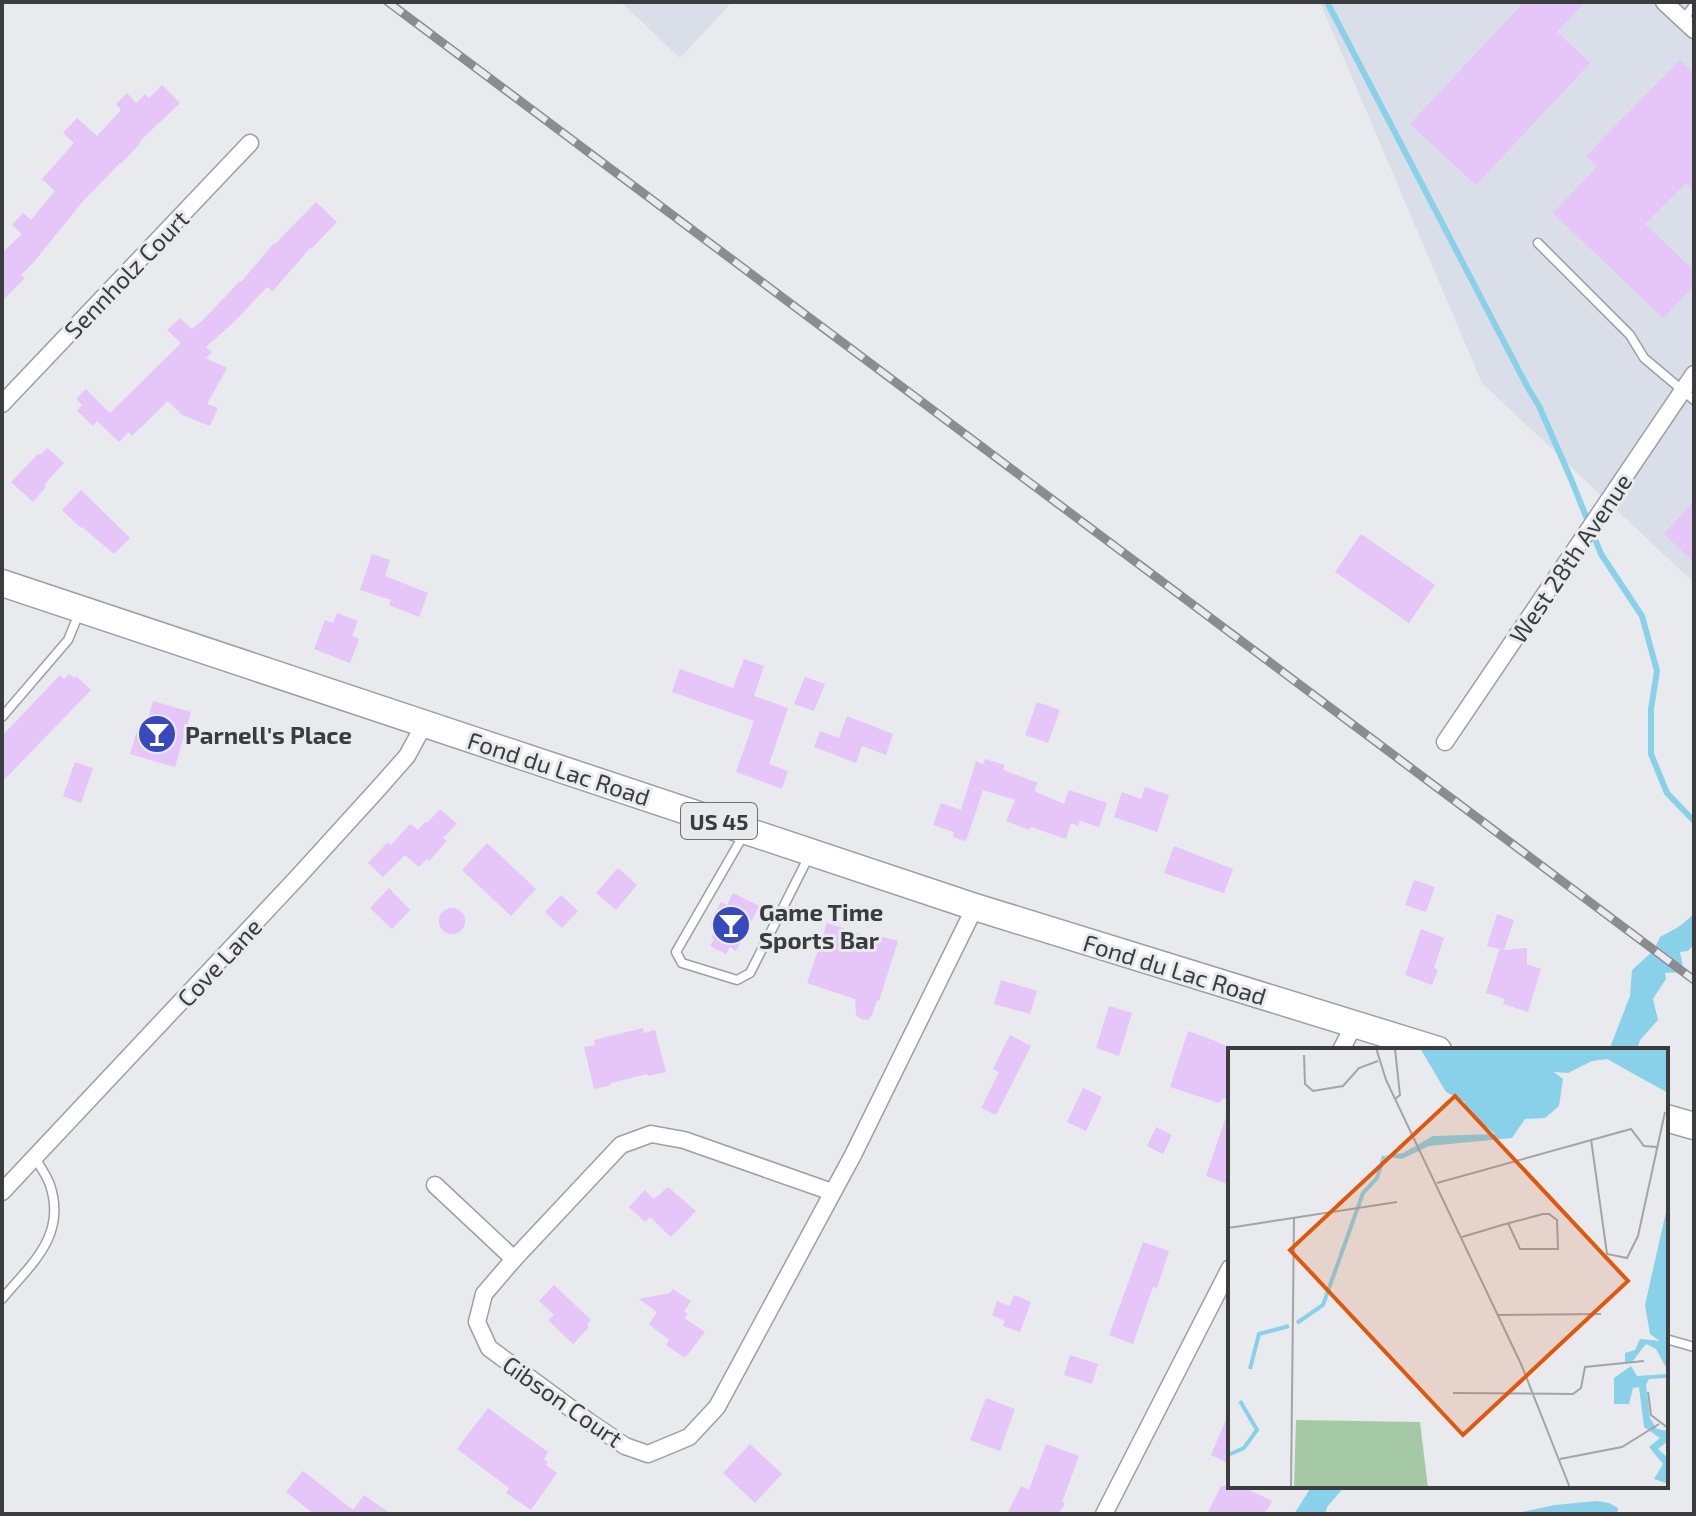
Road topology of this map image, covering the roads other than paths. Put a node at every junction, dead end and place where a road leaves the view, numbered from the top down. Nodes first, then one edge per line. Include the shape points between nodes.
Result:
1 (1664, 2) edge
2 (1694, 5) edge
3 (1689, 25) edge
4 (250, 143) dead end
5 (1538, 243) dead end
6 (1694, 374) edge
7 (1689, 395) edge
8 (2, 404) edge
9 (2, 583) edge
10 (80, 611) junction
11 (2, 717) edge
12 (425, 723) junction
13 (1445, 742) dead end
14 (747, 830) junction
15 (811, 852) junction
16 (975, 907) junction
17 (1354, 1025) junction
18 (1342, 1048) edge
19 (1431, 1048) edge
20 (1668, 1119) edge
21 (1694, 1126) edge
22 (35, 1157) junction
23 (435, 1185) dead end
24 (2, 1192) edge
25 (832, 1192) junction
26 (514, 1259) junction
27 (1228, 1272) edge
28 (2, 1299) edge
29 (1668, 1340) edge
30 (1694, 1347) edge
31 (1104, 1514) edge

1 - 3 street
2 - 3 lane
4 - 8 street, Sennholz Court
5 - 7 lane via 1630,335 1644,358
6 - 7 street, West 28th Avenue
7 - 13 street, West 28th Avenue via 1581,540
9 - 10 main road, Fond du Lac Road / US 45
10 - 11 lane via 68,640
10 - 12 main road, Fond du Lac Road / US 45
12 - 14 main road, Fond du Lac Road / US 45
12 - 22 street, Cove Lane via 407,756 367,801
14 - 15 main road, Fond du Lac Road / US 45
14 - 15 lane via 676,952 682,963 737,980 750,973
15 - 16 main road, Fond du Lac Road / US 45
16 - 17 main road, Fond du Lac Road / US 45
16 - 25 street, Gibson Court
17 - 18 street
17 - 19 main road, Fond du Lac Road / US 45
20 - 21 main road
22 - 24 street, Cove Lane
22 - 28 lane via 50,1185 54,1227 48,1243
23 - 26 street
25 - 26 street, Gibson Court via 684,1140 651,1134 621,1145
25 - 26 street, Gibson Court via 717,1407 689,1437 648,1454 600,1430 489,1348 477,1322 484,1294
27 - 31 street
29 - 30 lane

